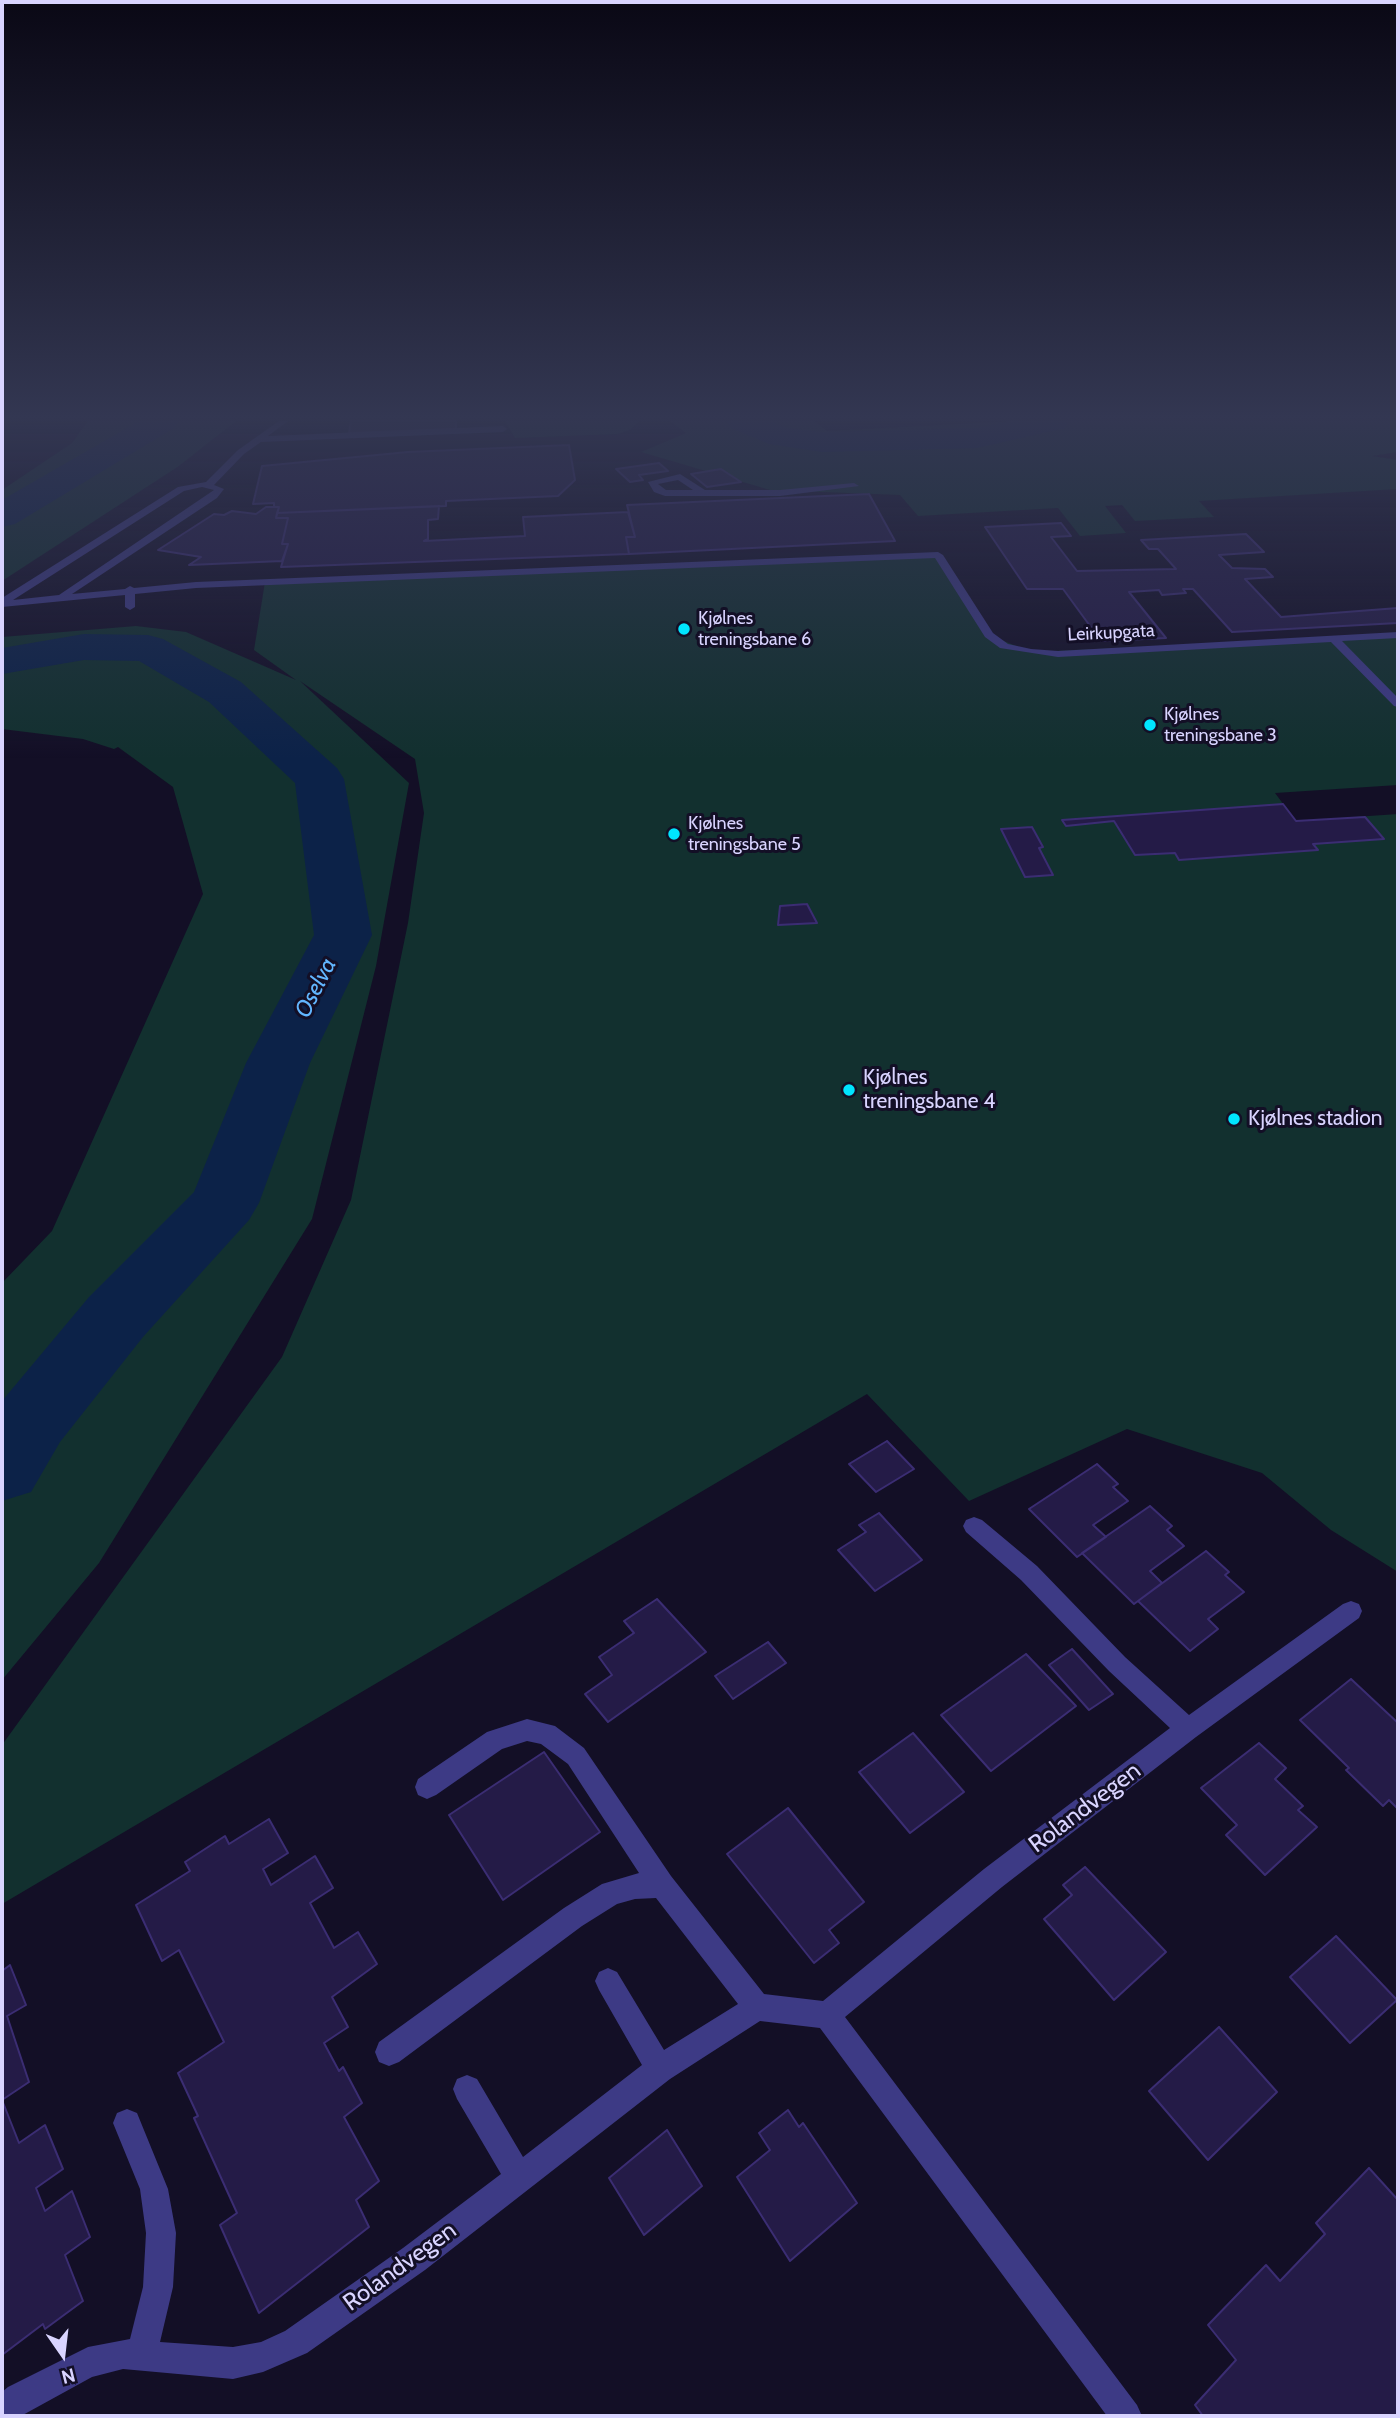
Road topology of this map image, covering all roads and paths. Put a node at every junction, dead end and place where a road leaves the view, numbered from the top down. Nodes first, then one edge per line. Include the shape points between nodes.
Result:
1 (111, 534) edge
2 (155, 534) edge
3 (130, 589) junction
4 (61, 597) junction
5 (2, 603) edge
6 (130, 607) dead end
7 (1398, 635) edge
8 (1334, 639) junction
9 (1398, 704) edge
10 (974, 1526) dead end
11 (1351, 1611) dead end
12 (1188, 1729) junction
13 (427, 1787) dead end
14 (662, 1885) junction
15 (608, 1981) dead end
16 (757, 2007) junction
17 (827, 2015) junction
18 (389, 2052) dead end
19 (660, 2069) junction
20 (467, 2089) dead end
21 (127, 2123) dead end
22 (519, 2178) junction
23 (141, 2356) junction
24 (2, 2412) edge
25 (1126, 2416) edge

1 - 5 street
2 - 4 street
3 - 4 street
3 - 6 street
3 - 8 street, Leirkupgata via 938,555 989,635 1004,646 1031,652
4 - 5 street
7 - 8 street, Leirkupgata
8 - 9 street
10 - 12 street via 1029,1573
11 - 12 street, Rolandvegen
12 - 17 street, Rolandvegen via 993,1878
13 - 14 street via 495,1740 527,1730 547,1734 576,1756
14 - 16 street
14 - 18 street via 611,1893
15 - 19 street
16 - 17 street
16 - 19 street, Rolandvegen
17 - 25 street
19 - 22 street, Rolandvegen
20 - 22 street
21 - 23 street via 154,2189 161,2233 158,2287
22 - 23 street, Rolandvegen via 296,2342 263,2357 233,2363
23 - 24 street, Rolandvegen via 123,2354 88,2363 19,2398

